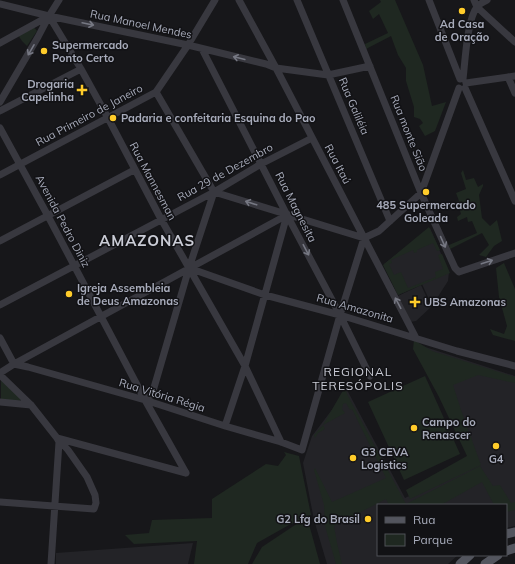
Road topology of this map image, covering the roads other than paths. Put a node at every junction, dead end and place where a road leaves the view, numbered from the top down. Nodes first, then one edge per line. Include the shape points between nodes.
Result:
1 (60, 0) edge
2 (215, 0) edge
3 (297, 0) edge
4 (343, 0) edge
5 (429, 0) edge
6 (487, 0) edge
7 (237, 1) edge
8 (0, 4) edge
9 (475, 4) edge
10 (49, 16) junction
11 (0, 42) edge
12 (515, 42) edge
13 (188, 44) junction
14 (202, 49) junction
15 (370, 66) junction
16 (276, 68) junction
17 (81, 69) junction
18 (328, 75) junction
19 (512, 76) edge
20 (463, 83) junction
21 (156, 92) junction
22 (515, 93) edge
23 (0, 102) edge
24 (0, 111) edge
25 (108, 118) junction
26 (0, 128) edge
27 (312, 138) junction
28 (262, 164) junction
29 (20, 165) junction
30 (134, 170) junction
31 (0, 175) edge
32 (214, 192) junction
33 (421, 193) junction
34 (515, 201) edge
35 (287, 215) junction
36 (48, 216) junction
37 (161, 219) junction
38 (390, 221) junction
39 (364, 238) junction
40 (0, 241) edge
41 (515, 253) edge
42 (74, 266) junction
43 (189, 268) junction
44 (265, 295) junction
45 (0, 305) edge
46 (340, 315) junction
47 (101, 316) junction
48 (0, 338) edge
49 (416, 338) junction
50 (14, 364) junction
51 (245, 366) junction
52 (515, 366) edge
53 (0, 374) edge
54 (370, 376) dead end
55 (145, 400) junction
56 (0, 402) edge
57 (32, 405) junction
58 (225, 426) junction
59 (57, 438) junction
60 (281, 442) junction
61 (0, 502) edge
62 (54, 507) junction
63 (469, 556) edge
64 (497, 556) edge
65 (51, 564) edge
66 (460, 564) edge
67 (485, 564) edge

1 - 10 street
2 - 13 street, Rua Primeiro de Janeiro
3 - 18 street, Rua Galiléia
4 - 15 street, Rua monte Sião
5 - 20 street
6 - 9 street
7 - 16 street, Rua Itaú
8 - 10 street, Rua Manoel Mendes
9 - 12 street
9 - 20 street via 469,30
10 - 11 street
10 -> 13 street, Rua Manoel Mendes
10 - 17 street, Rua Mannesman
10 -> 23 street
13 - 14 street, Rua Manoel Mendes
13 - 21 street, Rua Primeiro de Janeiro
16 -> 14 street, Rua Manoel Mendes
14 - 28 street, Rua Magnesita
15 - 18 street, Rua Manoel Mendes
15 - 33 street, Rua monte Sião
16 - 18 street, Rua Manoel Mendes
16 - 27 street, Rua Itaú
17 - 24 street
17 - 25 street, Rua Mannesman
18 - 38 street, Rua Galiléia
19 - 20 street
19 - 22 street
20 - 33 street
20 - 34 street
21 - 25 street, Rua Primeiro de Janeiro
21 - 32 street
25 - 29 street, Rua Primeiro de Janeiro
25 - 30 street, Rua Mannesman
26 - 29 street, Avenida Pedro Diniz
27 - 28 street, Rua 29 de Dezembro
27 - 39 street, Rua Itaú
28 - 32 street, Rua 29 de Dezembro
28 - 35 street, Rua Magnesita
29 - 31 street, Rua Primeiro de Janeiro
29 - 36 street, Avenida Pedro Diniz
30 - 36 street
30 - 37 street, Rua Mannesman
35 -> 32 street
32 - 37 street, Rua 29 de Dezembro
32 - 43 street
33 - 38 street
33 -> 41 street, Rua monte Sião via 459,272
35 - 39 street
35 - 43 street
35 - 44 street
35 -> 46 street, Rua Magnesita
36 - 40 street
36 - 42 street, Avenida Pedro Diniz
37 - 42 street, Rua 29 de Dezembro
37 - 43 street, Rua Mannesman
38 - 39 street via 379,231
39 - 46 street
49 -> 39 street, Rua Itaú
42 - 45 street, Rua 29 de Dezembro
42 - 47 street, Avenida Pedro Diniz
43 - 44 street, Rua Amazonita
43 - 47 street
43 - 51 street, Rua Mannesman
43 - 55 street via 152,391
44 - 46 street, Rua Amazonita
44 - 51 street
46 - 49 street, Rua Amazonita
46 - 54 street, Rua Magnesita
46 - 60 street, Rua Vitória Régia via 302,450
47 - 50 street
47 - 55 street, Avenida Pedro Diniz
48 - 50 street
49 - 52 street, Rua Amazonita
50 - 53 street
50 - 55 street, Rua Vitória Régia
51 - 58 street
51 - 60 street, Rua Mannesman
53 - 57 street
55 - 58 street, Rua Vitória Régia
55 - 59 street, Avenida Pedro Diniz via 186,473
56 - 57 street
57 - 59 street
58 - 60 street, Rua Vitória Régia
59 - 62 street via 59,452
59 - 62 street via 87,477 96,503 94,509
61 - 62 street
62 - 65 street
63 - 66 main road
64 - 67 main road

